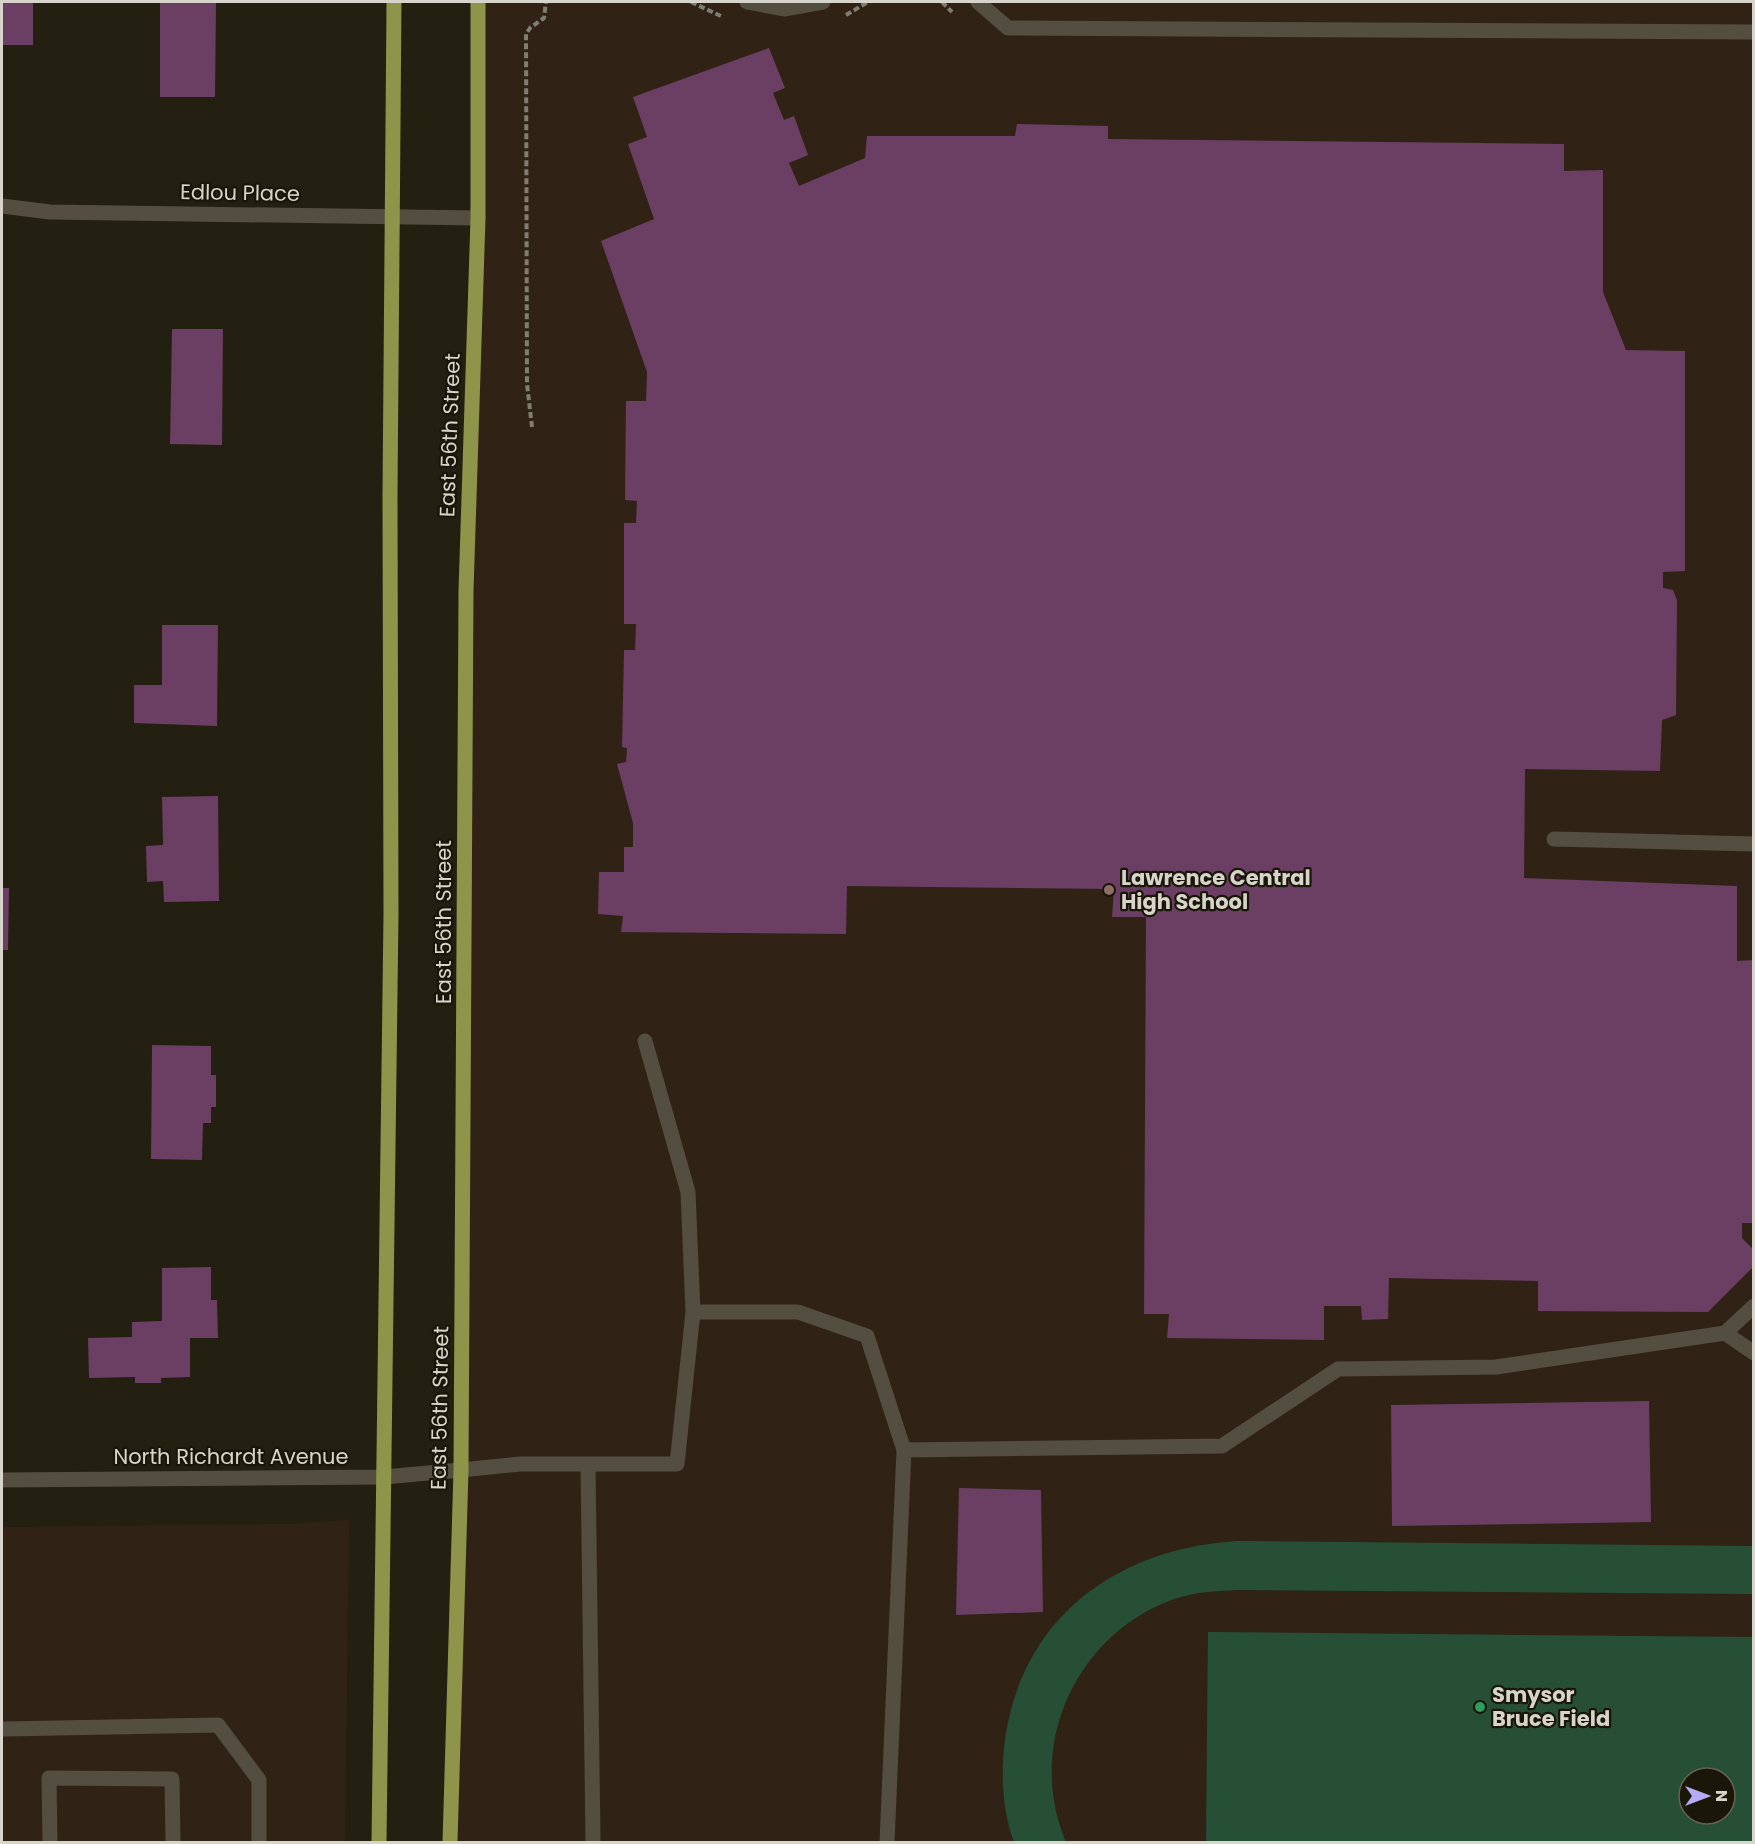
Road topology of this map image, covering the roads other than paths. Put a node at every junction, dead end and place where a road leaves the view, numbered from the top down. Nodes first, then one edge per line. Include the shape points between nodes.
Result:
1 (394, 2) edge
2 (478, 2) edge
3 (747, 2) edge
4 (823, 2) edge
5 (978, 2) edge
6 (1754, 32) edge
7 (2, 207) edge
8 (392, 216) junction
9 (478, 218) junction
10 (1554, 838) dead end
11 (1754, 844) edge
12 (645, 1041) dead end
13 (1754, 1306) edge
14 (693, 1312) junction
15 (1725, 1333) junction
16 (1754, 1353) edge
17 (904, 1450) junction
18 (588, 1464) junction
19 (461, 1470) junction
20 (384, 1477) junction
21 (2, 1480) edge
22 (4, 1729) dead end
23 (50, 1842) edge
24 (173, 1842) edge
25 (259, 1842) edge
26 (379, 1842) edge
27 (450, 1842) edge
28 (593, 1842) edge
29 (887, 1842) edge

1 - 8 main road
2 - 9 main road, East 56th Street
3 - 4 street via 784,9
5 - 6 street via 1008,28
7 - 8 street, Edlou Place via 50,212
8 - 9 street, Edlou Place
8 - 20 main road via 391,915
9 - 19 main road, East 56th Street via 466,591
10 - 11 street
12 - 14 street via 688,1192
13 - 15 street
14 - 17 street via 798,1312 867,1336
14 - 18 street, North Richardt Avenue via 678,1464
15 - 16 street
15 - 17 street via 1496,1367 1338,1369 1222,1446
17 - 29 street
18 - 19 street, North Richardt Avenue via 520,1464
18 - 28 street
19 - 20 street, North Richardt Avenue
19 - 27 main road, East 56th Street
20 - 21 street, North Richardt Avenue
20 - 26 main road
22 - 25 street via 218,1725 259,1780
23 - 24 street via 49,1778 172,1779

